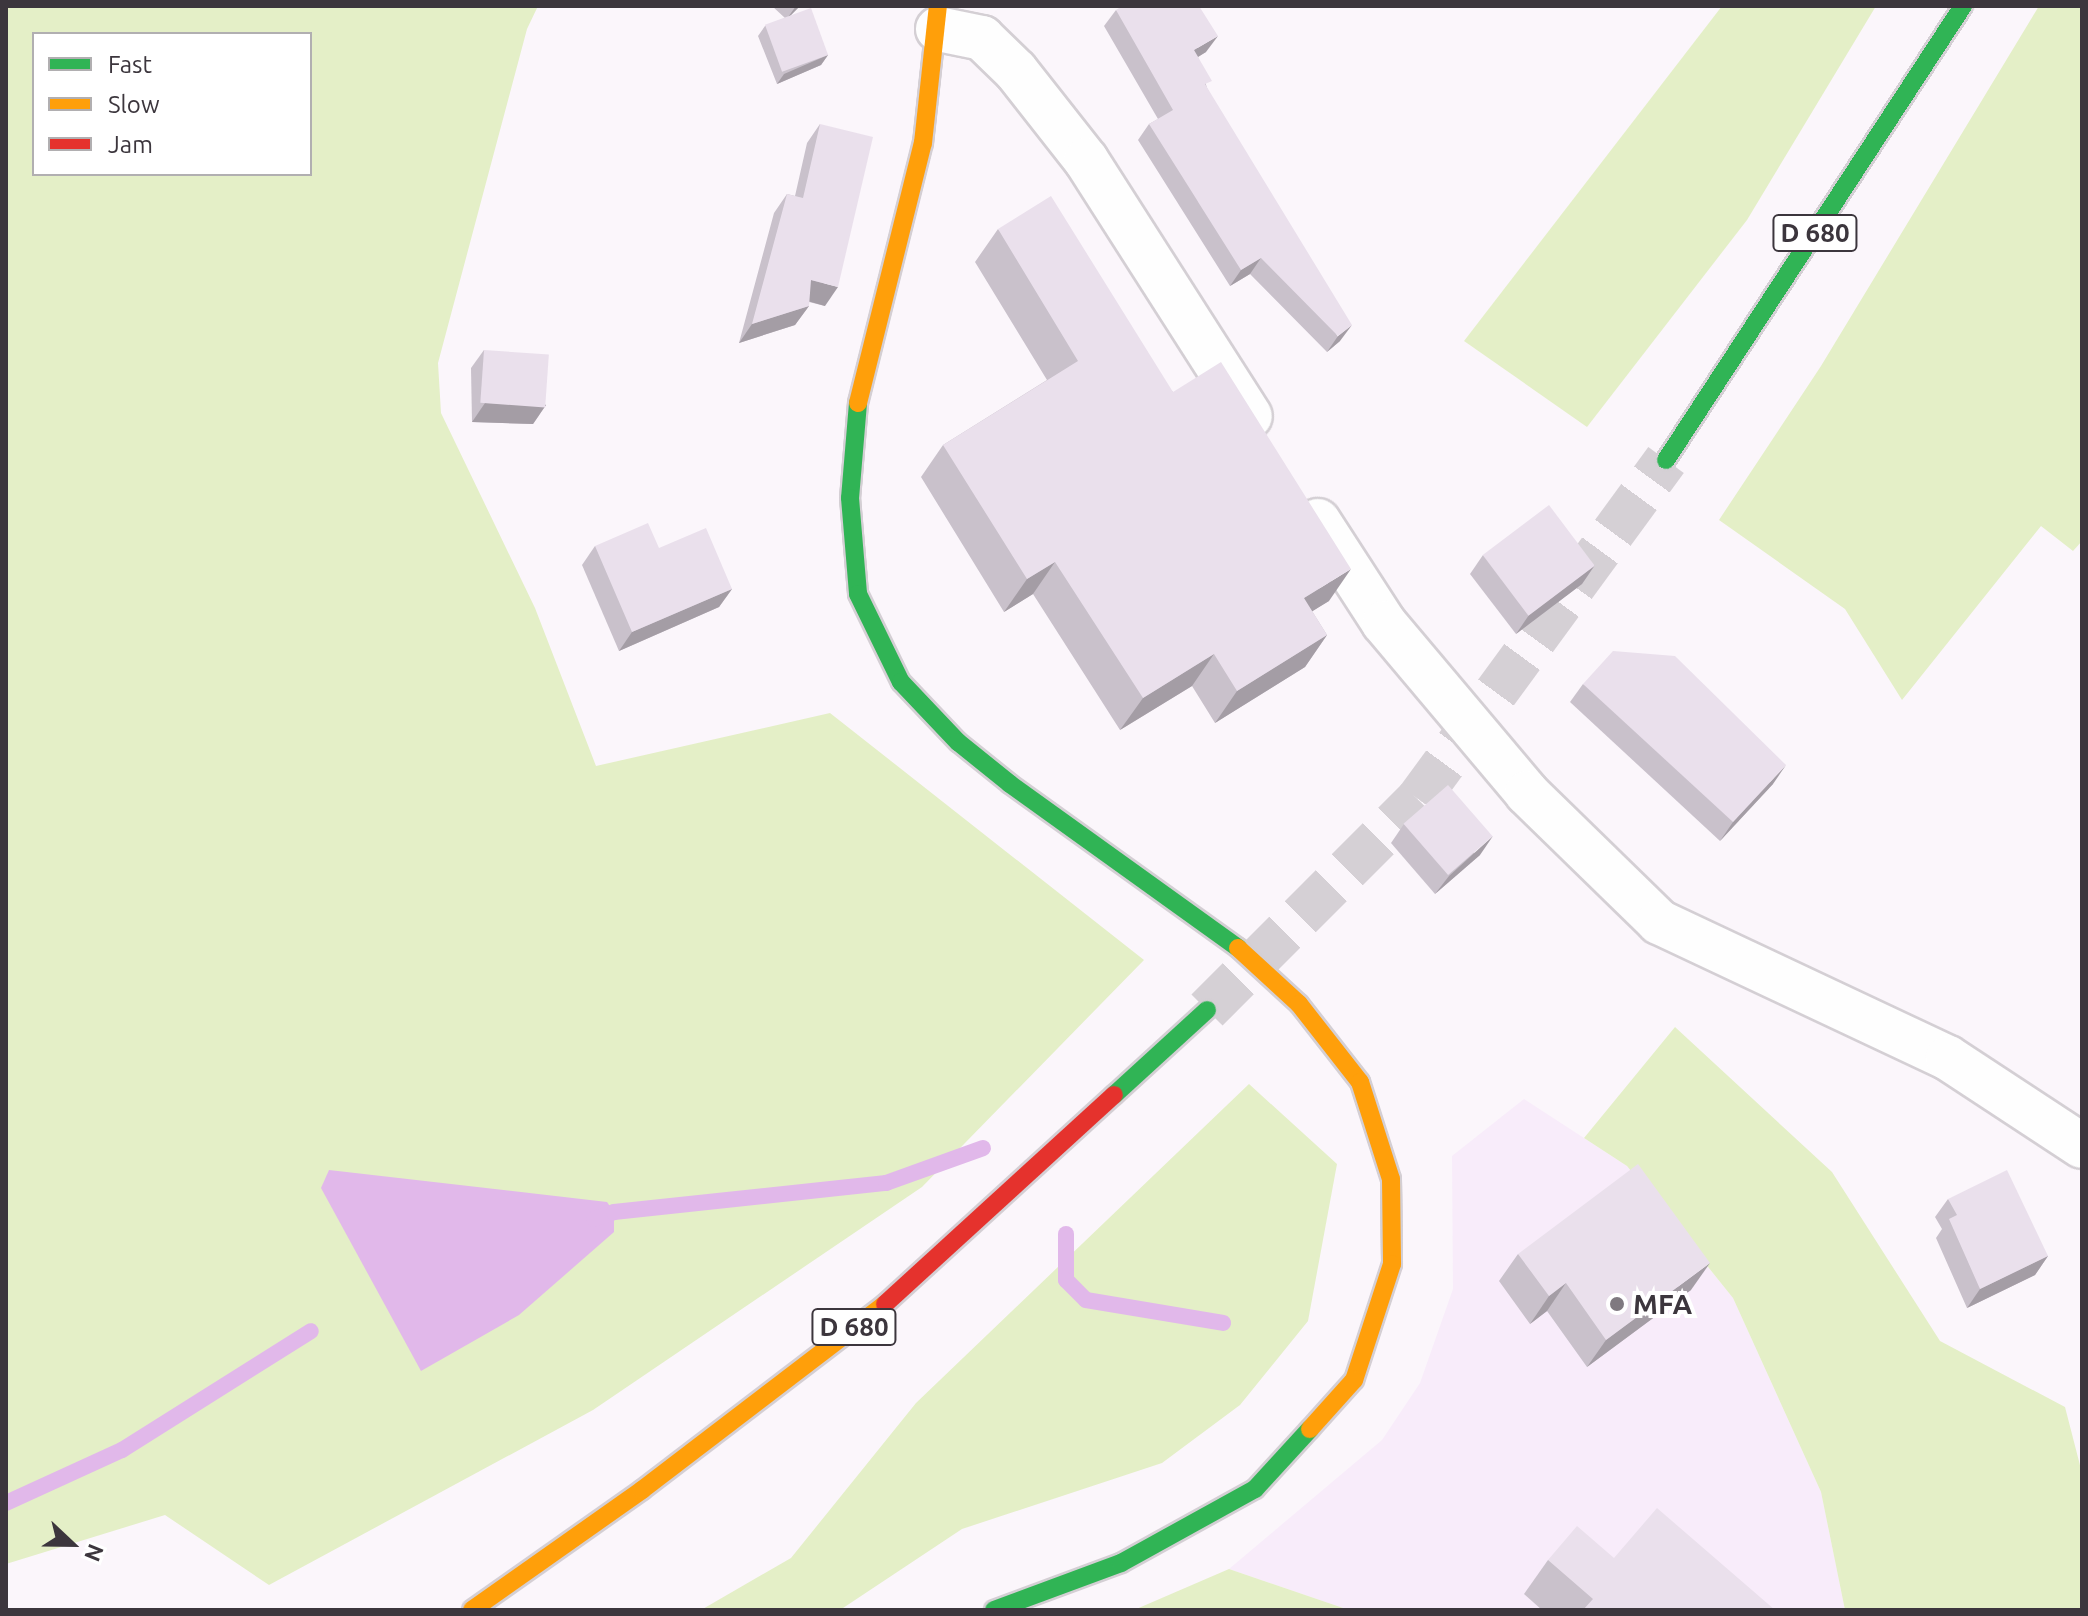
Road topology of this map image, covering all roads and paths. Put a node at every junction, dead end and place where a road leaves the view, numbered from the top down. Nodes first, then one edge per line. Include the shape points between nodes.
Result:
1 (1963, 6) edge
2 (938, 18) edge
3 (1273, 451) edge
4 (1666, 460) tunnel mouth
5 (1299, 491) edge
6 (1207, 1010) tunnel mouth
7 (2082, 1146) edge
8 (472, 1610) edge
9 (994, 1610) edge

1 - 4 main road, D 680
2 - 3 street via 982,38 1025,82 1086,160
2 - 9 main road via 923,143 857,406 850,498 858,594 901,682 958,742 1221,933 1299,1004 1360,1082 1391,1179 1392,1264 1354,1380 1255,1489 1121,1563
5 - 7 street via 1384,623 1527,793 1659,922 1948,1058
6 - 8 main road, D 680 via 886,1303 642,1490

